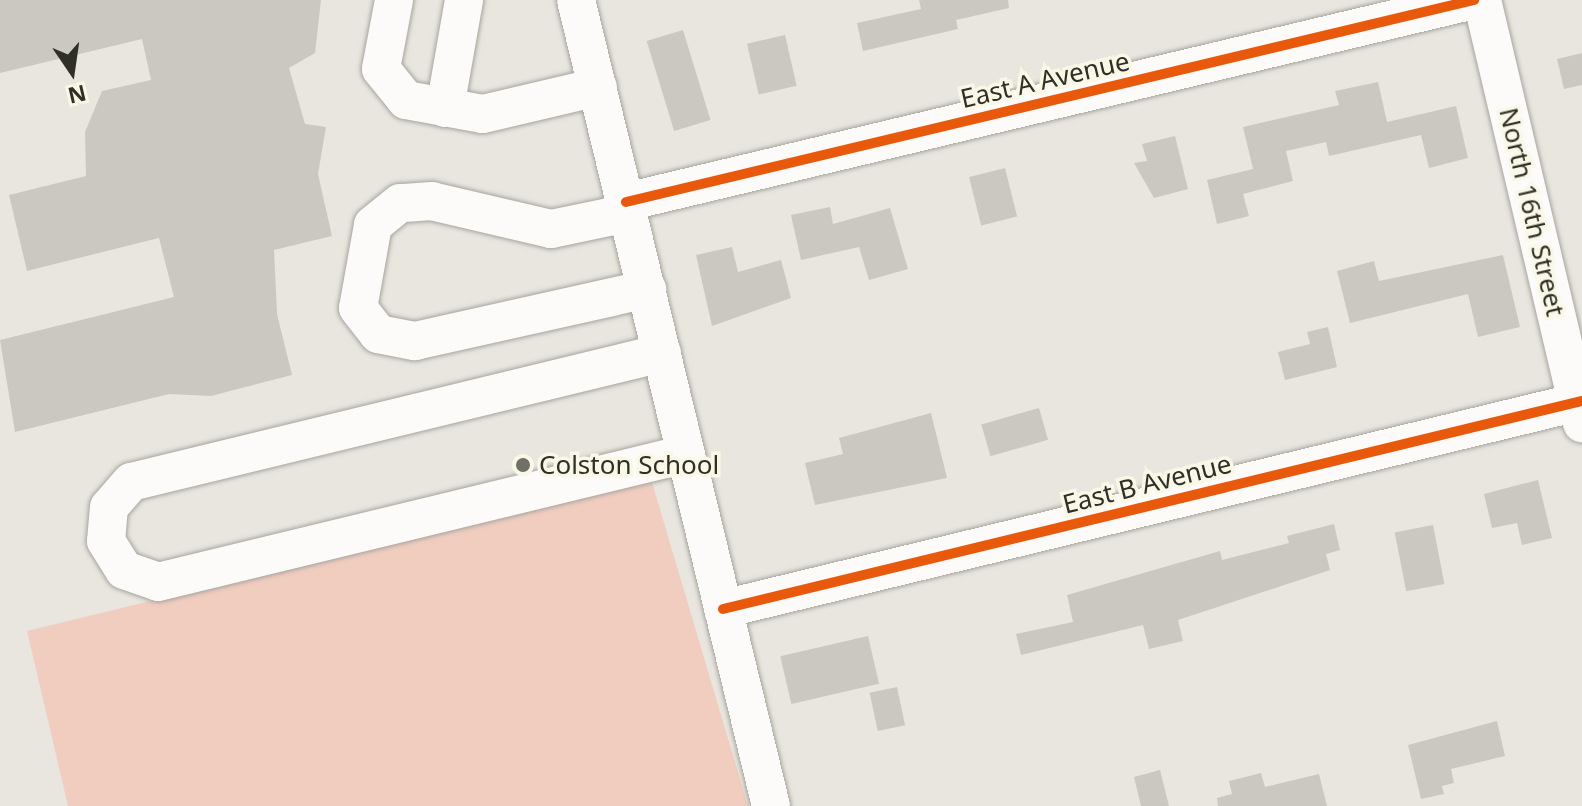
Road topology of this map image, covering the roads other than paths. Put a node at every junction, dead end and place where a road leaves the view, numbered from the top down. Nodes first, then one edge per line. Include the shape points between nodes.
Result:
1 (394, 0) edge
2 (464, 0) edge
3 (576, 0) edge
4 (1474, 0) edge
5 (1482, 0) edge
6 (598, 87) junction
7 (445, 108) junction
8 (627, 207) junction
9 (647, 289) junction
10 (662, 353) junction
11 (1580, 409) edge
12 (686, 454) junction
13 (723, 609) junction
14 (771, 806) edge

1 - 7 street via 382,75 406,100
2 - 7 street
3 - 6 street
4 - 8 street, East A Avenue
5 - 11 street, North 16th Street
6 - 7 street via 493,113
6 - 8 street
8 - 9 street
8 - 9 street, East A Avenue via 551,229 432,201 400,203 373,225 358,308 378,334 415,341
9 - 10 street
10 - 12 street
10 - 12 street via 131,482 109,507 106,541 124,570 158,582
11 - 13 street, East B Avenue
12 - 13 street
13 - 14 street

